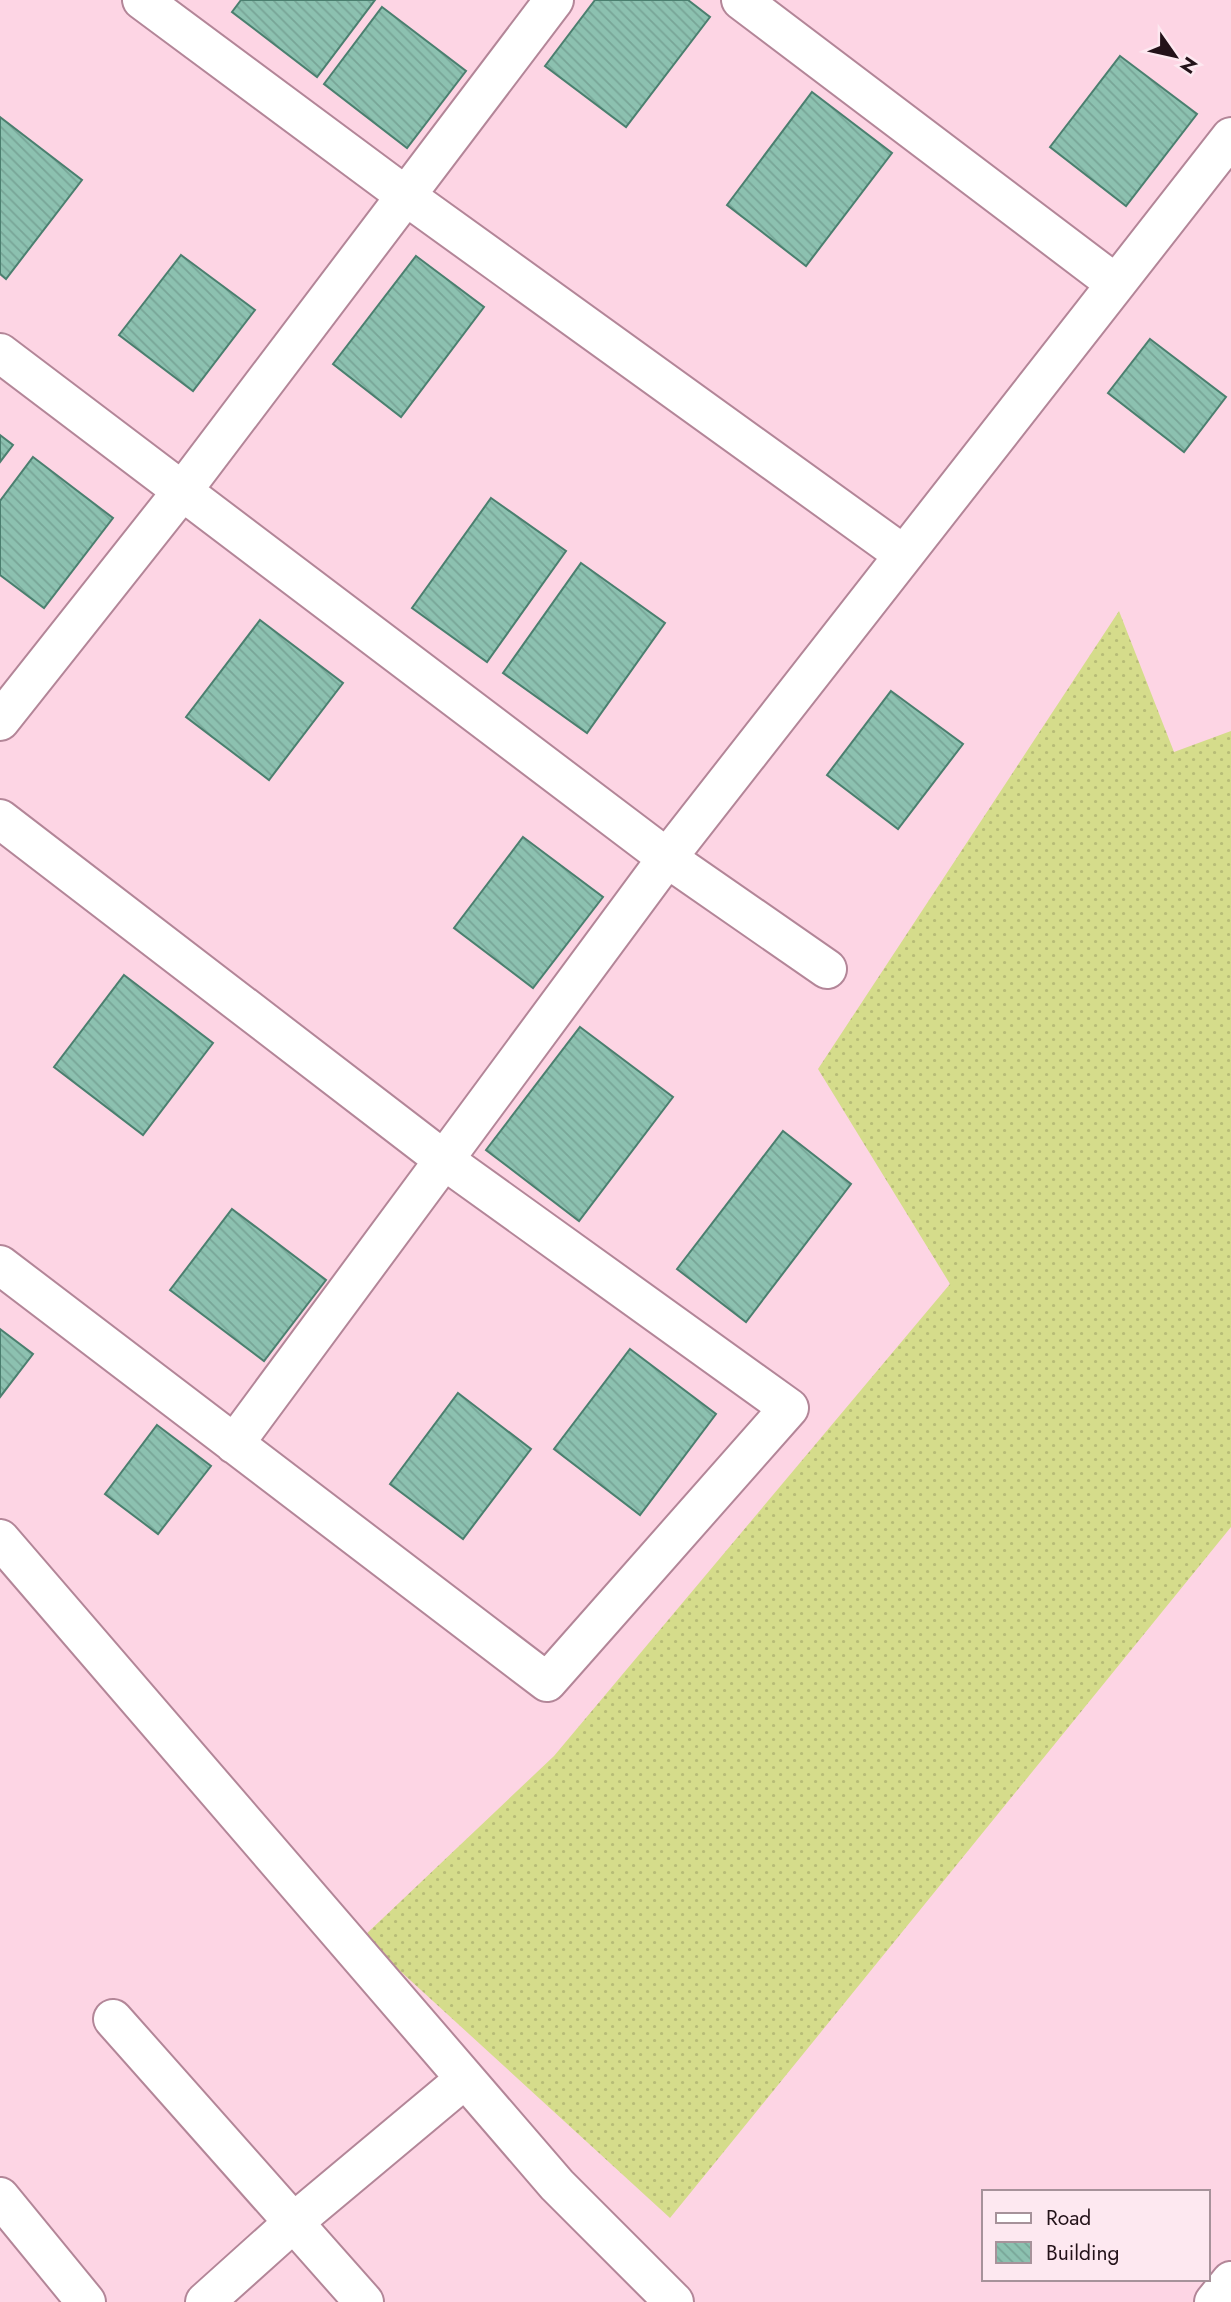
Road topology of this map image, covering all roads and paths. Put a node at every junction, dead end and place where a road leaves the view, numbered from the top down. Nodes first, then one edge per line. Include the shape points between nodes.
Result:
1 (142, 0) edge
2 (554, 0) edge
3 (741, 0) edge
4 (1231, 137) edge
5 (405, 196) junction
6 (1116, 284) junction
7 (0, 353) edge
8 (183, 490) junction
9 (904, 555) junction
10 (0, 721) edge
11 (0, 819) edge
12 (667, 858) junction
13 (827, 969) dead end
14 (444, 1160) junction
15 (0, 1265) edge
16 (234, 1444) junction
17 (0, 1539) edge
18 (113, 2019) dead end
19 (465, 2079) junction
20 (0, 2197) edge
21 (294, 2222) junction
22 (1231, 2281) edge
23 (86, 2302) edge
24 (205, 2302) edge
25 (364, 2302) edge
26 (674, 2302) edge
27 (1214, 2302) edge

1 - 5 street
2 - 5 street
3 - 6 street
4 - 6 street
5 - 8 street
5 - 9 street
6 - 9 street
7 - 8 street
8 - 10 street
8 - 12 street
9 - 12 street
11 - 14 street
12 - 13 street
12 - 14 street
14 - 16 street
14 - 16 street via 789,1408 547,1682
15 - 16 street
17 - 19 street
18 - 21 street
19 - 21 street
19 - 26 street via 556,2185
20 - 23 street
21 - 24 street
21 - 25 street
22 - 27 street

